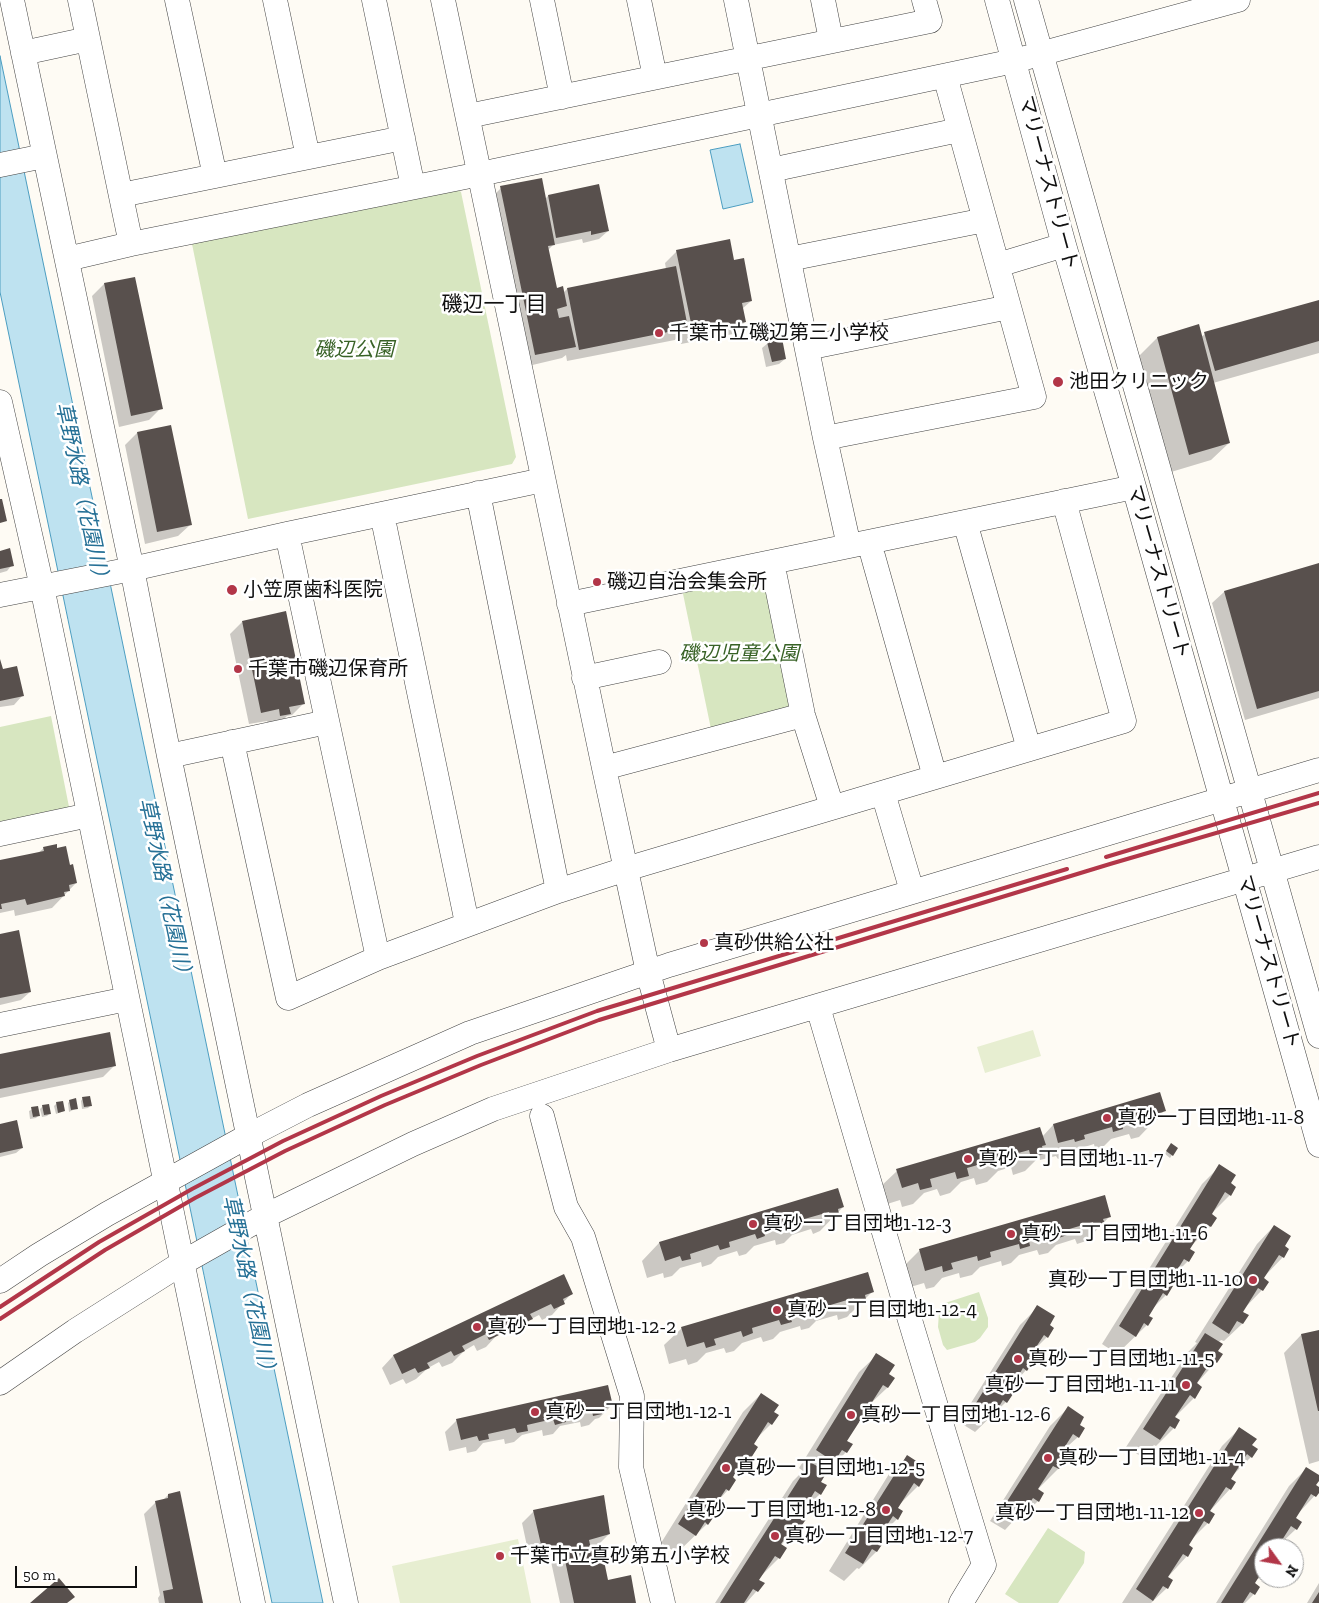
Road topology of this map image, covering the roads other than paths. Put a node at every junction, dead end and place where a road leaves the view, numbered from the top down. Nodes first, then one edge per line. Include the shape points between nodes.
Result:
1 (12, 0) edge
2 (80, 0) edge
3 (177, 0) edge
4 (275, 0) edge
5 (374, 0) edge
6 (443, 0) edge
7 (542, 0) edge
8 (640, 0) edge
9 (736, 0) edge
10 (823, 0) edge
11 (924, 0) edge
12 (997, 0) edge
13 (1026, 0) edge
14 (1238, 0) edge
15 (88, 39) junction
16 (831, 40) junction
17 (23, 53) junction
18 (1042, 54) junction
19 (748, 58) junction
20 (1014, 61) junction
21 (945, 76) junction
22 (655, 78) junction
23 (562, 97) junction
24 (759, 114) junction
25 (468, 116) junction
26 (959, 130) junction
27 (403, 138) junction
28 (44, 156) junction
29 (308, 157) junction
30 (0, 165) edge
31 (771, 170) junction
32 (480, 174) junction
33 (214, 176) junction
34 (413, 187) junction
35 (121, 195) junction
36 (985, 220) junction
37 (131, 244) junction
38 (1064, 245) junction
39 (67, 259) junction
40 (789, 259) junction
41 (998, 265) junction
42 (1009, 307) junction
43 (807, 348) junction
44 (0, 402) edge
45 (825, 438) junction
46 (543, 480) junction
47 (1134, 486) junction
48 (478, 493) junction
49 (1064, 501) junction
50 (382, 514) junction
51 (966, 522) junction
52 (287, 534) junction
53 (859, 544) junction
54 (772, 562) junction
55 (132, 569) junction
56 (42, 587) junction
57 (0, 595) edge
58 (569, 604) junction
59 (659, 662) dead end
60 (584, 678) junction
61 (803, 715) junction
62 (328, 722) junction
63 (232, 742) junction
64 (1029, 749) junction
65 (169, 756) junction
66 (604, 768) junction
67 (1319, 770) edge
68 (935, 777) junction
69 (1250, 791) junction
70 (882, 793) junction
71 (1221, 799) junction
72 (832, 807) junction
73 (89, 815) junction
74 (0, 834) edge
75 (1319, 857) edge
76 (626, 869) junction
77 (1273, 871) junction
78 (1244, 879) junction
79 (558, 891) junction
80 (912, 891) junction
81 (467, 923) junction
82 (378, 958) junction
83 (648, 972) junction
84 (127, 999) junction
85 (818, 1007) junction
86 (0, 1025) edge
87 (1319, 1036) edge
88 (669, 1050) junction
89 (542, 1116) dead end
90 (248, 1136) junction
91 (1319, 1144) edge
92 (165, 1182) junction
93 (265, 1216) junction
94 (182, 1263) junction
95 (0, 1281) edge
96 (0, 1382) edge
97 (253, 1603) edge
98 (346, 1603) edge
99 (663, 1603) edge
100 (961, 1603) edge

1 - 17 street
2 - 15 street
3 - 33 street
4 - 29 street
5 - 27 street
6 - 25 street
7 - 23 street
8 - 22 street
9 - 19 street
10 - 16 street
11 - 16 street via 930,21
12 - 20 street, マリーナストリート
13 - 18 street, マリーナストリート
14 - 18 street
15 - 17 street
15 - 35 street
16 - 19 street
17 - 28 street
18 - 20 street
18 - 69 street, マリーナストリート
19 - 22 street
19 - 24 street
20 - 21 street
20 - 38 street, マリーナストリート
21 - 24 street
21 - 26 street
22 - 23 street
23 - 25 street
24 - 31 street
24 - 32 street
25 - 32 street
26 - 31 street
26 - 36 street
27 - 29 street
27 - 34 street
28 - 30 street
28 - 39 street
29 - 33 street
31 - 40 street
32 - 34 street
32 - 46 street
33 - 35 street
34 - 37 street
35 - 37 street
36 - 40 street
36 - 41 street
37 - 39 street
38 - 41 street
38 - 47 street, マリーナストリート
39 - 55 street
40 - 43 street
41 - 42 street
42 - 43 street
42 - 45 street via 1034,397
43 - 45 street
44 - 56 street
45 - 53 street
46 - 48 street
46 - 58 street
47 - 49 street
47 - 71 street, マリーナストリート
48 - 50 street
48 - 79 street
49 - 51 street
49 - 64 street via 1124,721
50 - 52 street
50 - 81 street
51 - 53 street
51 - 64 street
52 - 55 street
52 - 62 street
53 - 54 street
53 - 68 street
54 - 58 street
54 - 61 street
55 - 56 street
55 - 65 street
56 - 57 street
56 - 73 street
58 - 60 street
59 - 60 street
60 - 66 street
61 - 66 street
61 - 72 street
62 - 63 street
62 - 82 street
63 - 65 street
63 - 82 street via 288,998
64 - 68 street
65 - 90 street
66 - 76 street
67 - 69 street
68 - 70 street
69 - 71 street
69 - 77 street, マリーナストリート
70 - 72 street
70 - 80 street
71 - 78 street, マリーナストリート
71 - 80 street
72 - 76 street
73 - 74 street
73 - 84 street
75 - 77 street
76 - 79 street
76 - 83 street
77 - 78 street
77 - 87 street, マリーナストリート
78 - 85 street
78 - 91 street, マリーナストリート
79 - 81 street
80 - 83 street
81 - 82 street
83 - 88 street
83 - 90 street via 470,1033 308,1105
84 - 86 street
84 - 92 street
85 - 88 street
85 - 100 street via 984,1565
88 - 93 street via 493,1109
89 - 99 street via 566,1208 583,1237 632,1396 631,1467
90 - 92 street
90 - 93 street
92 - 94 street
92 - 95 street
93 - 94 street
93 - 98 street
94 - 96 street
94 - 97 street

